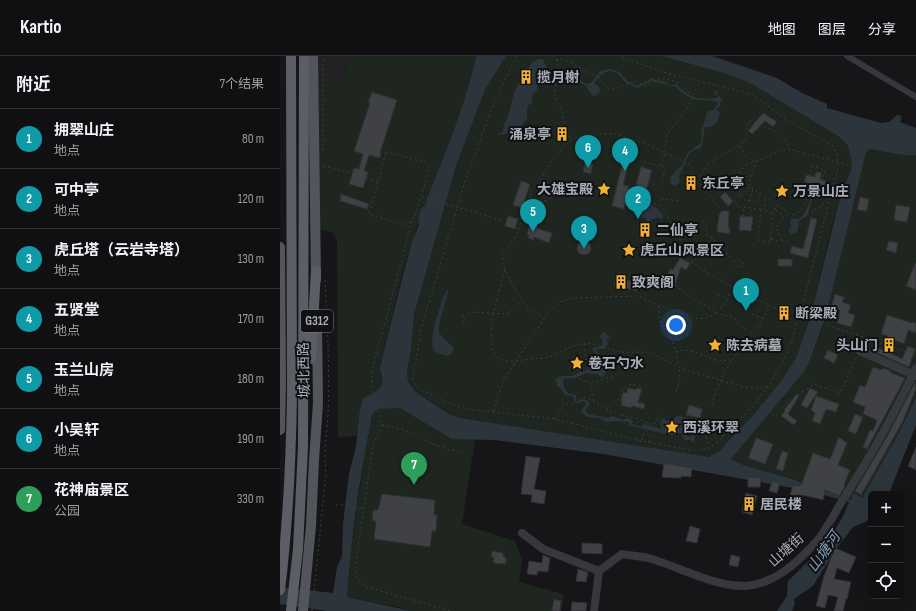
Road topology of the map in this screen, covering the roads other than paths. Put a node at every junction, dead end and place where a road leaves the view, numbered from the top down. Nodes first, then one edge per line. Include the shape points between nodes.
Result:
1 (290, 56) edge
2 (304, 56) edge
3 (313, 56) edge
4 (847, 56) edge
5 (916, 97) edge
6 (280, 247) edge
7 (316, 271) junction
8 (860, 351) road end
9 (915, 373) edge
10 (280, 430) edge
11 (304, 447) junction
12 (522, 533) dead end
13 (599, 571) junction
14 (280, 587) edge
15 (291, 611) edge
16 (303, 611) edge
17 (594, 611) edge

1 - 14 highway via 292,431 289,499
2 - 11 highway
3 - 7 main road, 城北西路 / G312
4 - 5 street
6 - 10 main road, 城北西路 / G312
7 - 11 highway via 309,408
7 - 16 main road, 城北西路 / G312 via 318,403 310,586
8 - 9 street via 897,369
9 - 13 street, 山塘街 via 855,481 817,540 773,579 743,586 717,582 651,558 622,554
11 - 15 highway via 298,549
12 - 13 street via 543,549
13 - 17 street

